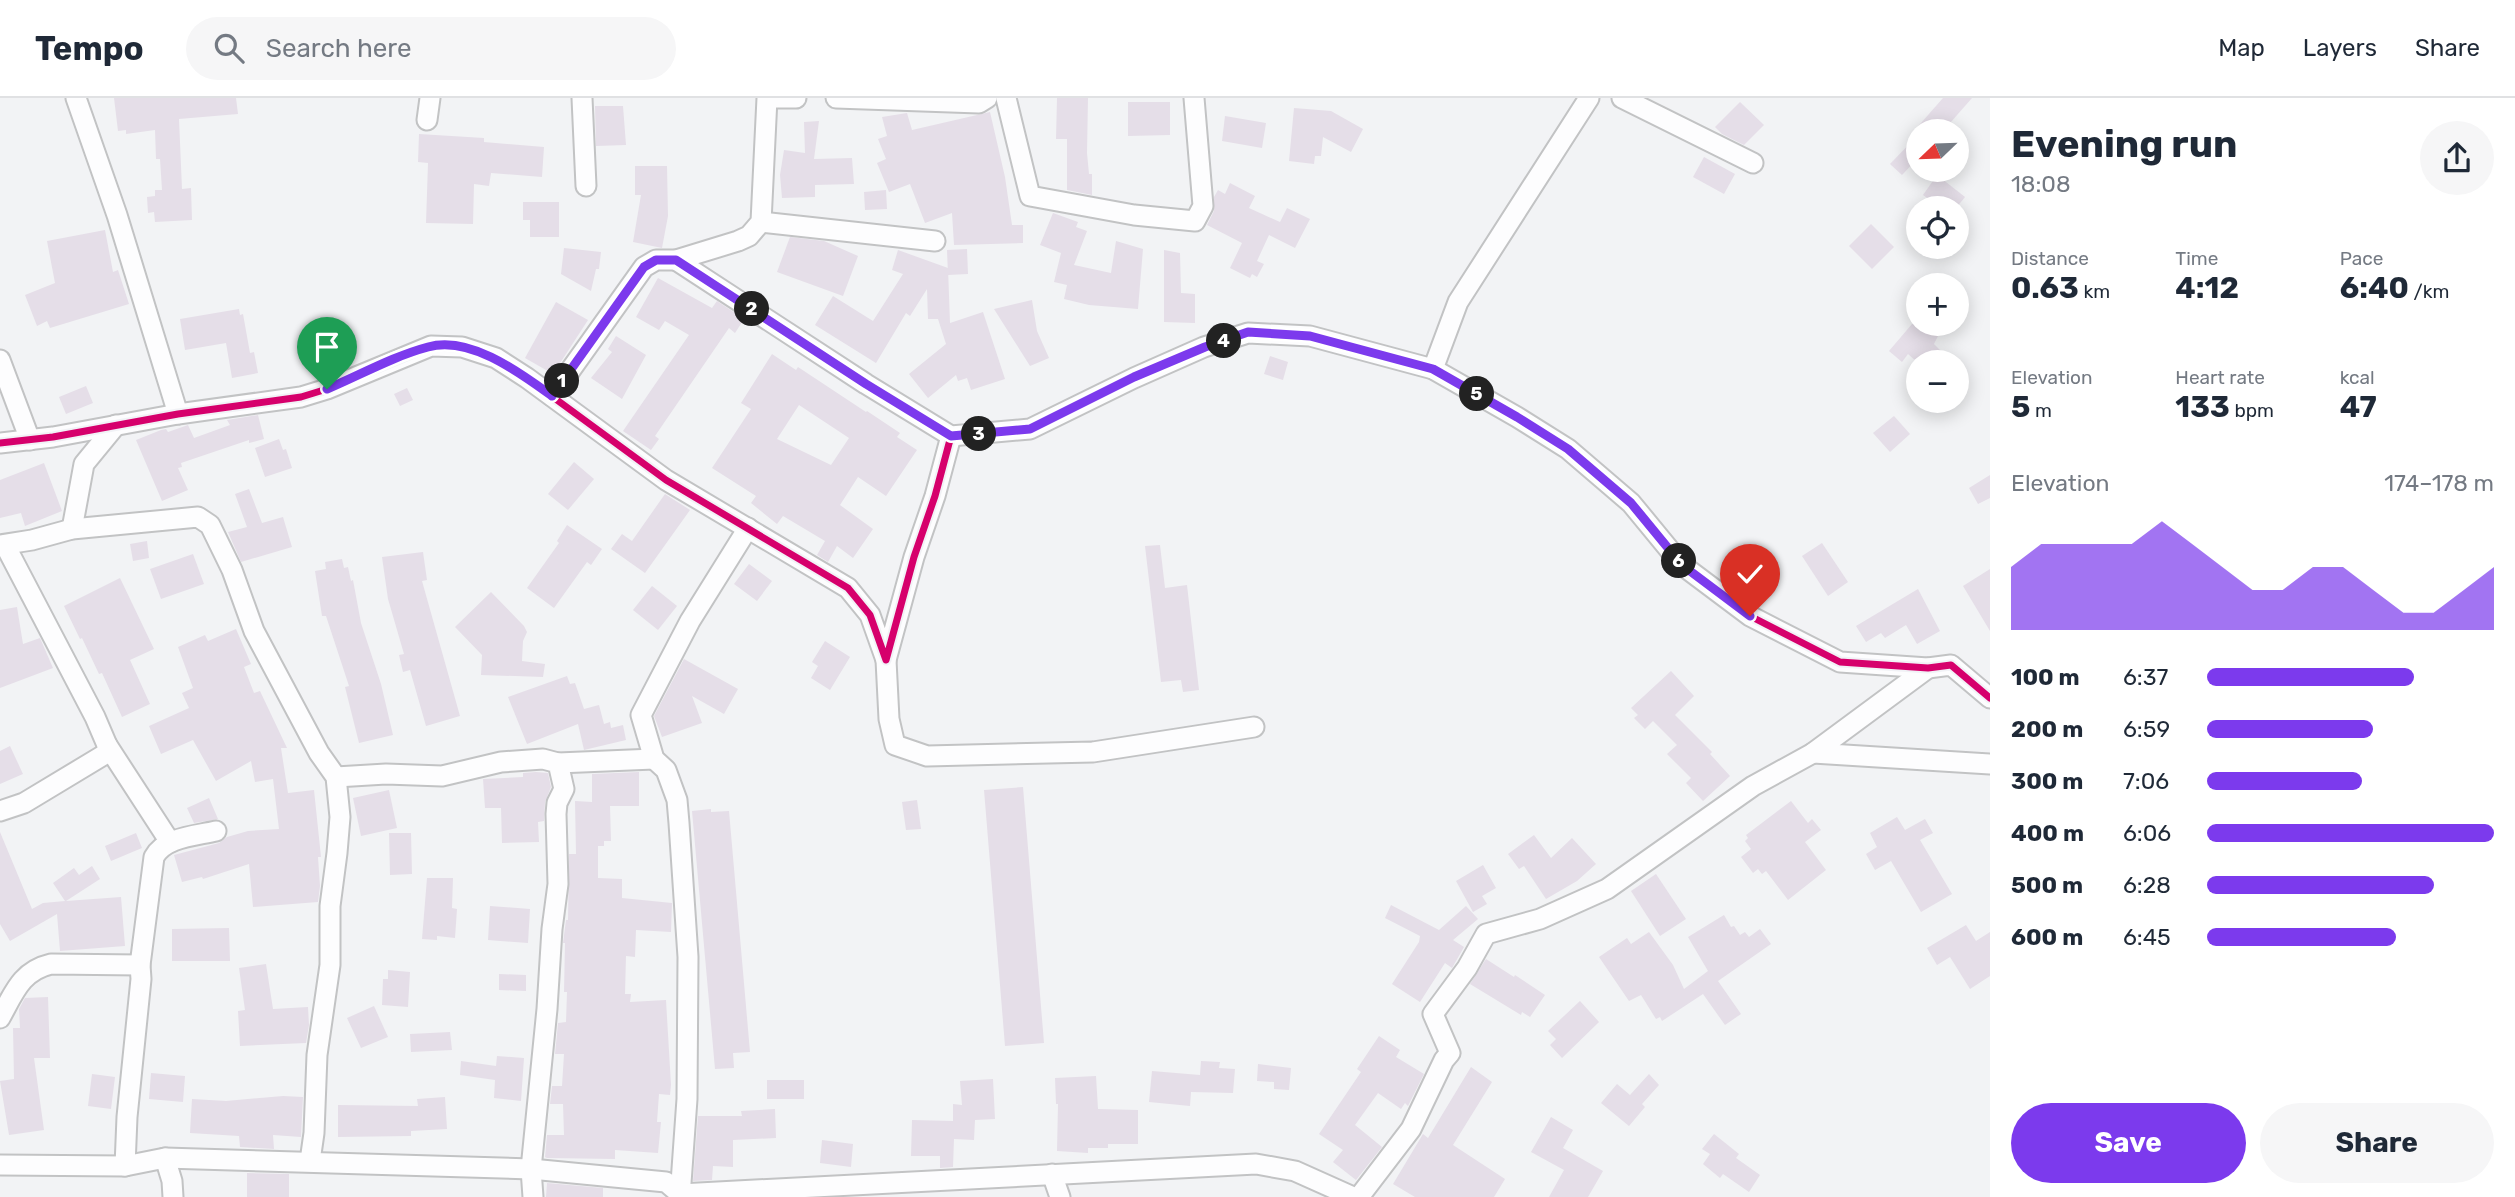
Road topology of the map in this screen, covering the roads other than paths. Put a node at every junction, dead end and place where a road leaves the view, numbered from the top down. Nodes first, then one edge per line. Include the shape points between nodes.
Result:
1 (76, 98) edge
2 (430, 98) edge
3 (582, 98) edge
4 (767, 98) edge
5 (775, 98) edge
6 (796, 98) edge
7 (836, 98) edge
8 (987, 98) edge
9 (1006, 98) edge
10 (1194, 98) edge
11 (1589, 98) edge
12 (1622, 98) edge
13 (427, 120) dead end
14 (1753, 163) dead end
15 (586, 186) dead end
16 (761, 222) junction
17 (935, 241) dead end
18 (676, 260) junction
19 (0, 360) edge
20 (1433, 369) junction
21 (552, 396) junction
22 (178, 414) junction
23 (117, 425) junction
24 (59, 436) junction
25 (951, 436) junction
26 (30, 440) junction
27 (0, 443) edge
28 (84, 464) junction
29 (748, 528) junction
30 (72, 529) junction
31 (3, 545) edge
32 (886, 660) junction
33 (1928, 668) junction
34 (1990, 698) edge
35 (1254, 727) dead end
36 (107, 745) junction
37 (1813, 752) junction
38 (654, 759) junction
39 (558, 763) junction
40 (1990, 764) edge
41 (336, 777) junction
42 (0, 811) edge
43 (216, 831) dead end
44 (170, 842) junction
45 (140, 965) junction
46 (0, 1018) edge
47 (165, 1158) junction
48 (310, 1161) junction
49 (0, 1165) edge
50 (125, 1166) junction
51 (531, 1169) junction
52 (1052, 1174) junction
53 (675, 1191) edge
54 (173, 1197) edge
55 (533, 1197) edge
56 (1060, 1197) edge
57 (1353, 1197) edge
58 (1360, 1197) edge

1 - 22 street
2 - 13 street
3 - 15 street
4 - 16 street
5 - 6 street
7 - 8 street via 979,103
9 - 10 street via 1030,196 1195,221 1203,206
11 - 20 street via 1458,302
12 - 14 street
16 - 17 street
16 - 18 street via 738,241
18 - 21 street via 656,260 644,267
18 - 25 street
19 - 26 street
20 - 25 street via 1310,336 1248,332 1134,377 1030,429
20 - 33 street via 1568,449 1631,503 1682,565 1750,616 1840,662
21 - 22 street via 496,358 462,347 431,346 301,397
21 - 29 street via 666,480
22 - 23 street
23 - 24 street
23 - 28 street
24 - 26 street
24 - 28 street
25 - 32 street
26 - 27 street
28 - 30 street
29 - 32 street via 848,588 870,615
29 - 38 street via 690,621 641,715
30 - 31 street
30 - 41 street via 198,517 210,525 254,631
31 - 36 street
32 - 35 street via 895,745 927,756 1093,752
33 - 34 street via 1951,665
33 - 37 street
36 - 42 street via 107,753 98,761 24,803
36 - 44 street
37 - 40 street
37 - 58 street via 1752,786 1607,889 1540,919 1486,934 1433,1014 1450,1053 1411,1129
38 - 39 street
38 - 53 street via 666,771 677,800 688,957 684,1168
39 - 41 street via 543,759 501,762 442,776
39 - 51 street via 564,789 555,814 558,884
41 - 48 street via 340,817 330,906 330,965 317,1055
43 - 44 street
44 - 45 street via 154,857
45 - 46 street via 37,967 27,974
45 - 50 street
47 - 48 street
47 - 50 street
47 - 54 street
48 - 51 street
49 - 50 street
51 - 53 street
51 - 55 street
52 - 53 street
52 - 56 street
52 - 57 street via 1256,1164 1295,1171

